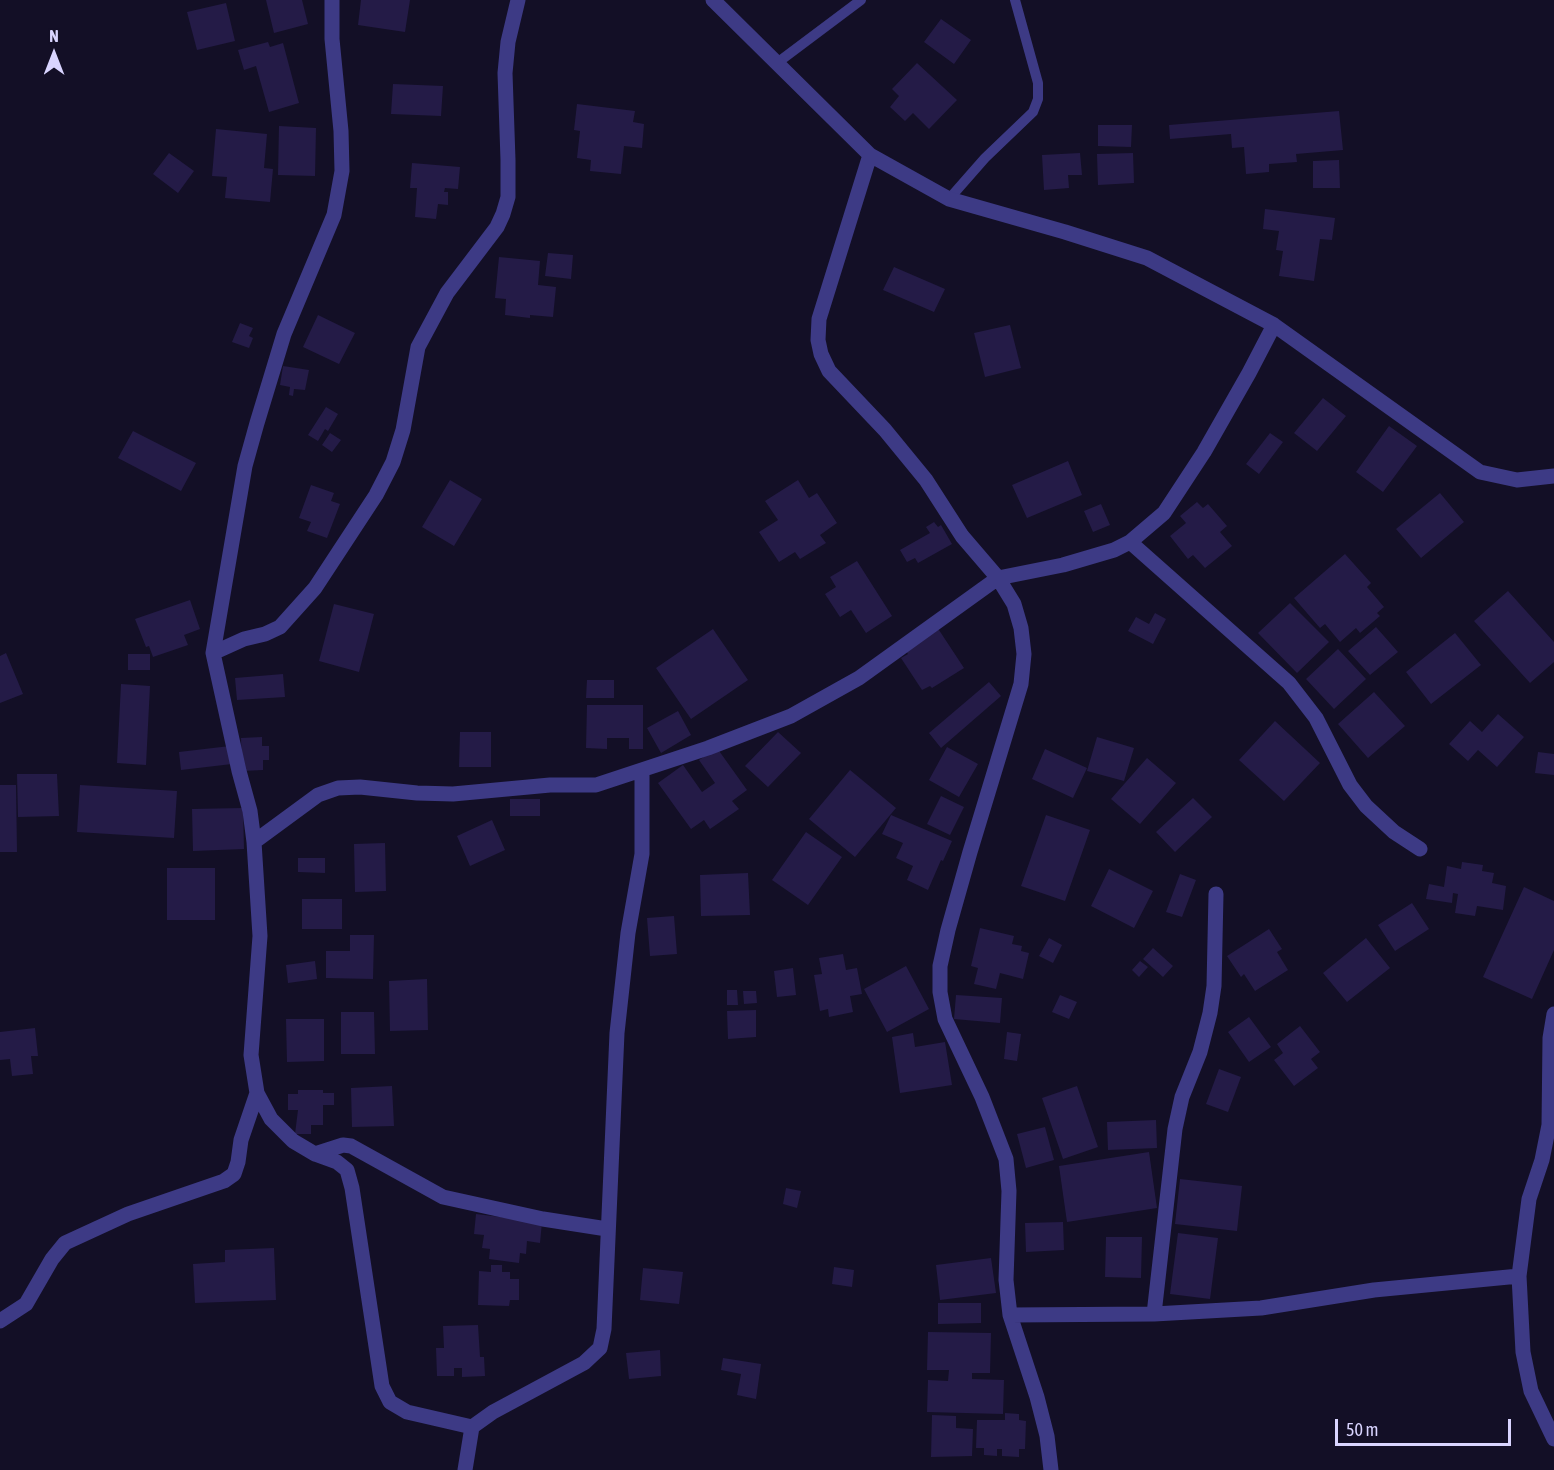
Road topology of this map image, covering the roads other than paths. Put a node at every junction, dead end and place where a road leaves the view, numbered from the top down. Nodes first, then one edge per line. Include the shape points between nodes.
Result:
1 (332, 0) edge
2 (518, 0) edge
3 (713, 0) edge
4 (861, 0) edge
5 (1015, 0) edge
6 (777, 63) junction
7 (870, 155) junction
8 (949, 199) junction
9 (1274, 325) junction
10 (1554, 476) edge
11 (1130, 542) junction
12 (998, 578) junction
13 (213, 653) junction
14 (642, 771) junction
15 (254, 842) junction
16 (1420, 849) dead end
17 (1216, 894) dead end
18 (1554, 1014) edge
19 (257, 1093) junction
20 (315, 1154) junction
21 (607, 1229) junction
22 (1519, 1276) junction
23 (1155, 1314) junction
24 (1010, 1315) junction
25 (0, 1321) edge
26 (472, 1427) junction
27 (1554, 1439) edge
28 (465, 1470) edge
29 (1052, 1470) edge

1 - 13 street via 342,171 334,214 284,334 245,466
2 - 13 street via 505,73 508,197 497,227 447,293 418,347 393,462 315,588 280,627
3 - 6 street
4 - 6 lane
5 - 8 lane via 1038,83 1038,99 1033,112
6 - 7 street
7 - 8 street
7 - 12 street via 819,319 821,354 829,371 926,480 962,536
8 - 9 street via 1148,258
9 - 10 street via 1480,472 1517,480
9 - 11 street via 1204,452 1164,513
11 - 12 street via 1063,565
11 - 16 street via 1289,683 1316,717 1350,784 1366,806
12 - 14 street via 858,678 791,716
12 - 24 street via 1014,604 1021,628 1024,654 1020,684 939,966 945,1019 1006,1159 1006,1281
13 - 15 street
14 - 15 street via 596,784 453,794 338,788 318,795
14 - 21 street via 642,854 617,1034
15 - 19 street via 260,936 251,1054
17 - 23 street via 1214,986 1200,1052 1182,1097 1175,1129
18 - 22 street via 1549,1125 1529,1199
19 - 20 street via 271,1119
19 - 25 street via 234,1174 224,1181 128,1214 65,1243 26,1304
20 - 21 street via 351,1146 443,1197
20 - 26 street via 338,1162 347,1170 382,1386 390,1402 407,1412
21 - 26 street via 600,1348 584,1364
22 - 23 street via 1374,1290 1261,1308
22 - 27 street via 1523,1352 1532,1391
23 - 24 street
24 - 29 street via 1037,1397
26 - 28 street

